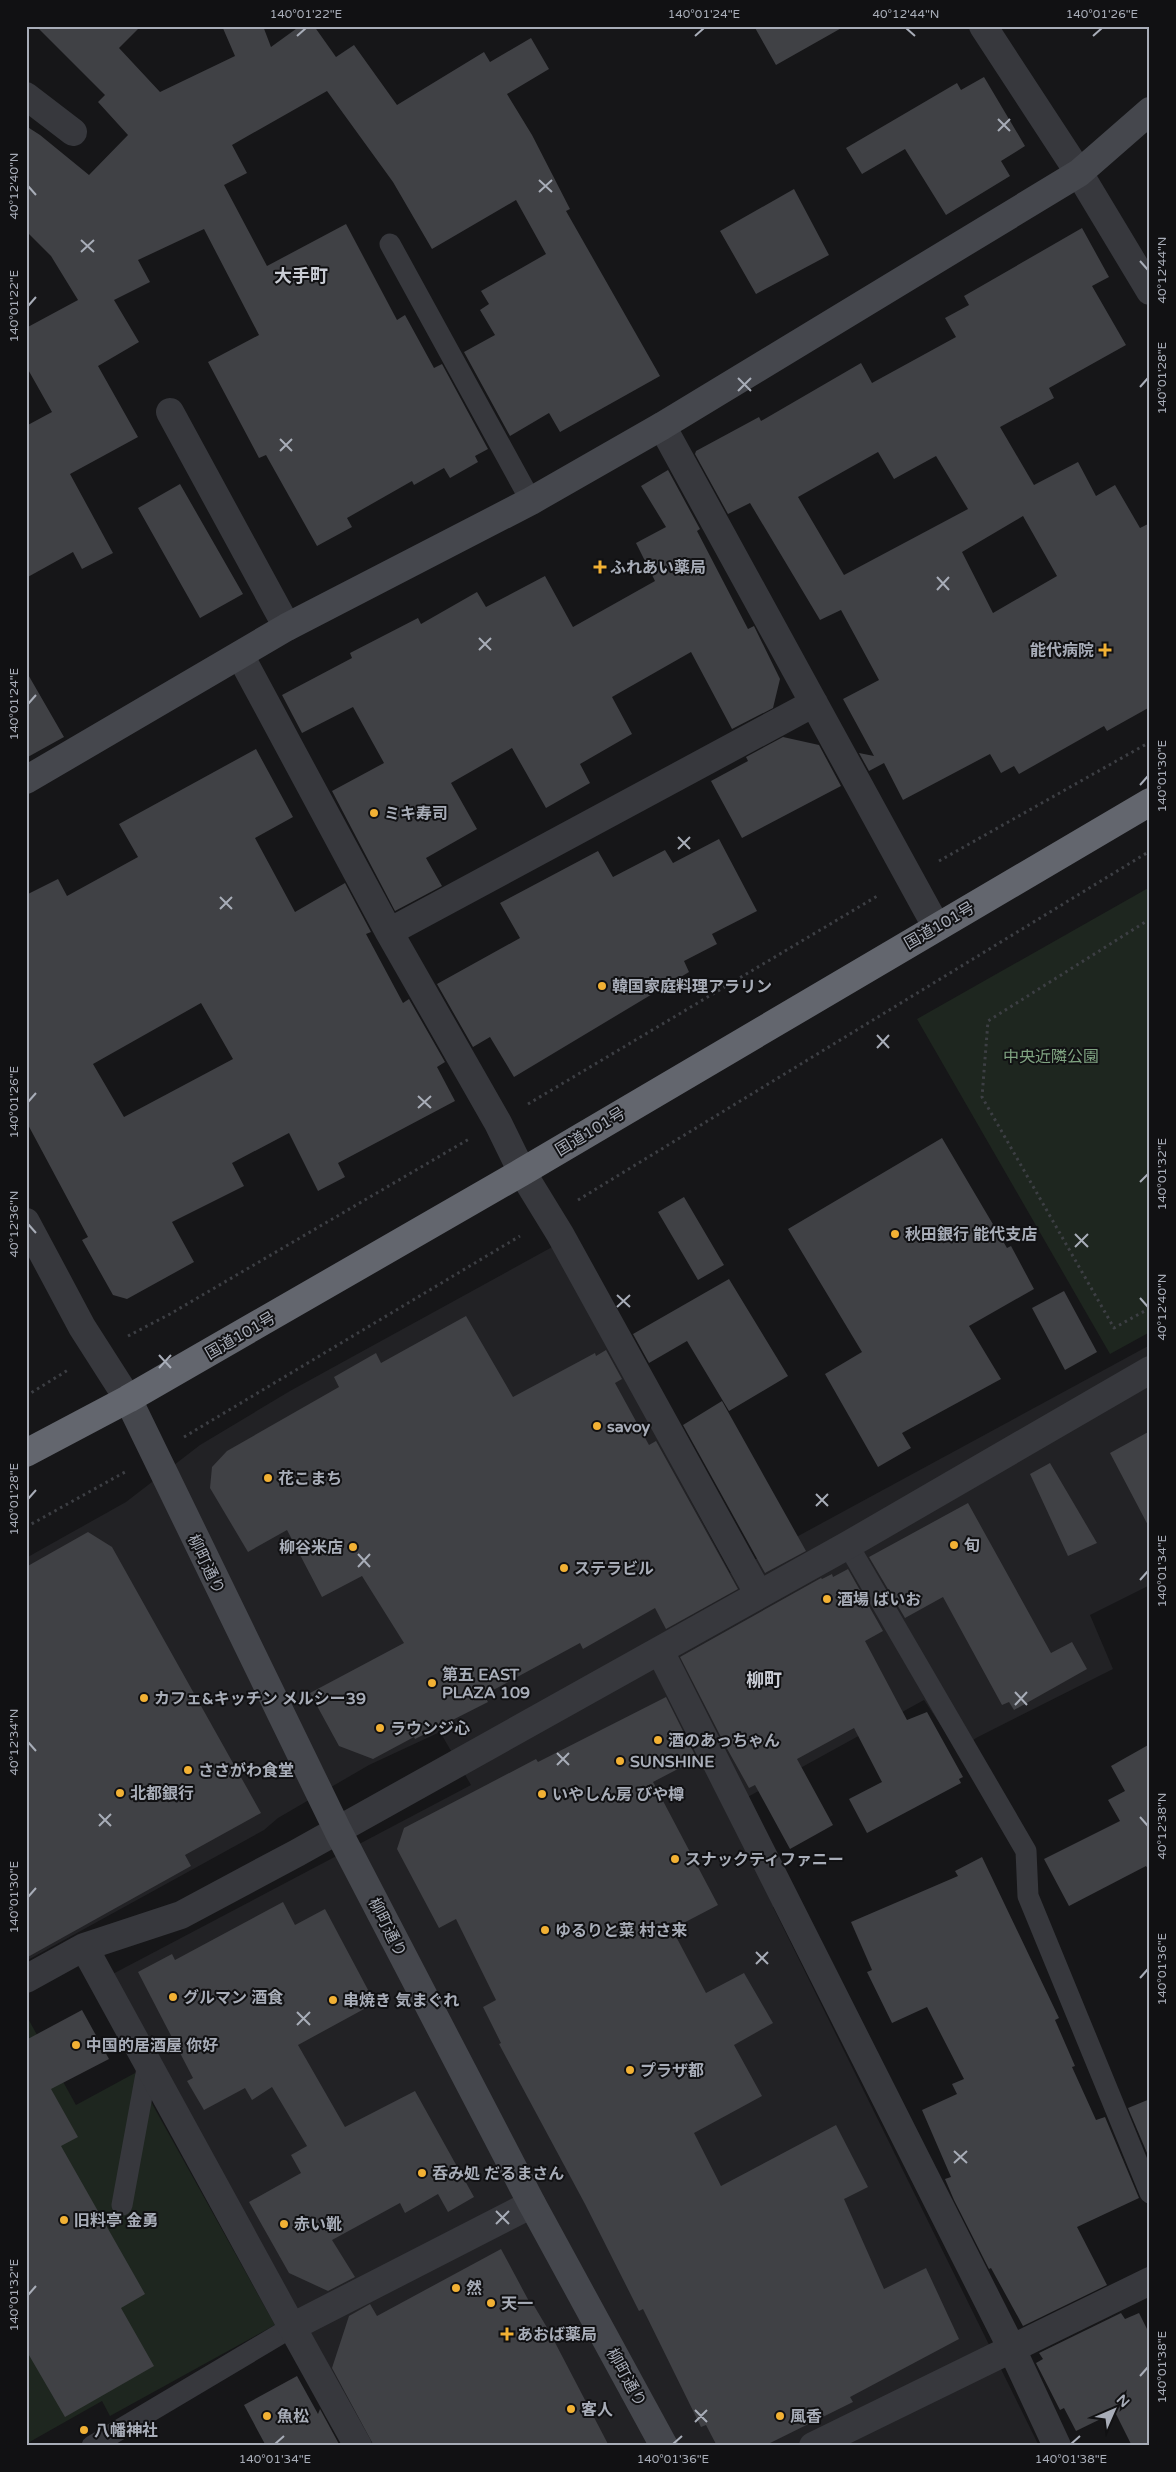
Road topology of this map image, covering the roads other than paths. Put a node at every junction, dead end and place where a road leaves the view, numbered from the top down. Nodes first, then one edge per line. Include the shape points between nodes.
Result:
1 (983, 26) edge
2 (26, 96) edge
3 (1150, 110) edge
4 (73, 132) dead end
5 (1079, 173) junction
6 (390, 244) dead end
7 (1150, 291) edge
8 (170, 412) dead end
9 (662, 426) junction
10 (531, 500) junction
11 (287, 627) junction
12 (240, 654) junction
13 (814, 703) junction
14 (26, 780) edge
15 (1150, 802) edge
16 (936, 926) junction
17 (390, 932) junction
18 (522, 1172) junction
19 (26, 1222) edge
20 (1150, 1370) edge
21 (128, 1399) junction
22 (26, 1453) edge
23 (848, 1545) junction
24 (758, 1593) junction
25 (660, 1651) junction
26 (338, 1831) junction
27 (84, 1947) junction
28 (26, 1979) edge
29 (148, 2063) junction
30 (1150, 2193) edge
31 (532, 2204) junction
32 (122, 2205) dead end
33 (1150, 2281) edge
34 (292, 2327) junction
35 (1011, 2347) junction
36 (92, 2446) edge
37 (358, 2446) edge
38 (664, 2446) edge
39 (813, 2446) edge
40 (1057, 2446) edge

1 - 5 street
2 - 4 street
3 - 5 street
5 - 7 street
5 - 9 street
6 - 10 lane
8 - 11 street
9 - 10 street
9 - 13 street
10 - 11 street
11 - 12 street
12 - 14 street
12 - 17 street
13 - 16 street
13 - 17 street
15 - 16 highway, 国道101号
16 - 18 highway, 国道101号
17 - 18 street via 498,1122
18 - 21 highway, 国道101号
18 - 24 street via 551,1217
19 - 21 street via 98,1352
20 - 23 street
21 - 22 highway, 国道101号
21 - 26 street, 柳町通り
23 - 24 street
23 - 30 lane via 1026,1850 1028,1896
24 - 25 street
25 - 26 street
25 - 35 street
26 - 27 street via 181,1916
26 - 31 street, 柳町通り
27 - 28 street
27 - 29 street
29 - 32 lane
29 - 34 street
31 - 34 street
31 - 38 street, 柳町通り
33 - 35 street
34 - 36 lane
34 - 37 street
35 - 39 street
35 - 40 street

